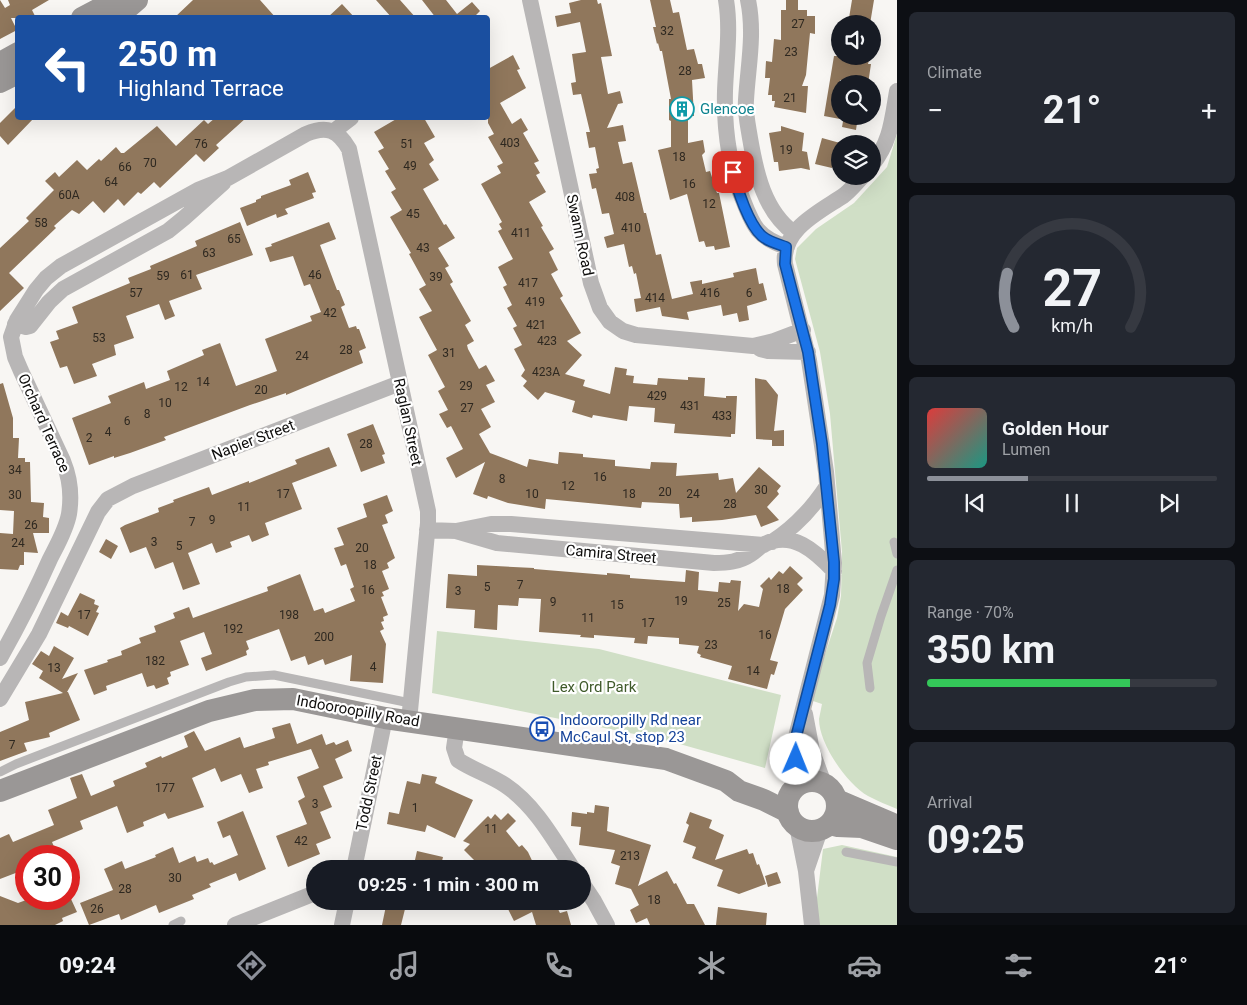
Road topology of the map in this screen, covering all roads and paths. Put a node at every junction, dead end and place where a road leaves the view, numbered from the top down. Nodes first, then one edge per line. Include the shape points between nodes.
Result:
1 (116, 0) edge
2 (137, 0) edge
3 (530, 0) edge
4 (726, 0) edge
5 (748, 0) edge
6 (88, 15) edge
7 (120, 15) edge
8 (15, 55) edge
9 (0, 63) edge
10 (15, 74) edge
11 (0, 82) edge
12 (897, 90) edge
13 (348, 120) edge
14 (334, 131) junction
15 (881, 153) edge
16 (855, 185) edge
17 (790, 240) junction
18 (803, 330) junction
19 (752, 346) junction
20 (808, 352) junction
21 (400, 383) junction
22 (827, 486) junction
23 (427, 530) junction
24 (456, 531) junction
25 (894, 542) dead end
26 (768, 543) junction
27 (897, 554) edge
28 (897, 570) edge
29 (834, 571) junction
30 (0, 658) edge
31 (870, 688) dead end
32 (0, 700) edge
33 (804, 707) junction
34 (409, 712) junction
35 (385, 718) junction
36 (457, 728) junction
37 (0, 772) edge
38 (726, 780) junction
39 (796, 787) junction
40 (0, 791) edge
41 (830, 792) junction
42 (792, 819) junction
43 (897, 825) edge
44 (825, 827) junction
45 (897, 839) edge
46 (846, 852) dead end
47 (356, 860) edge
48 (567, 860) edge
49 (897, 861) edge
50 (806, 871) junction
51 (591, 896) edge
52 (306, 897) edge
53 (345, 910) edge
54 (234, 925) edge
55 (342, 925) edge
56 (607, 925) edge
57 (812, 925) edge

1 - 6 main road
2 - 7 main road
3 - 19 street, Swann Road via 591,283 603,312 617,328 636,335
4 - 17 street via 725,113 734,176 756,230 772,242
5 - 17 street via 752,35 746,109 756,171 767,199
8 - 9 main road
10 - 11 main road
12 - 15 street via 891,128
13 - 14 street
14 - 21 street, Raglan Street via 349,149
14 - 30 street, Orchard Terrace via 315,130 228,178 168,231 63,289 30,326 26,328 15,324 11,337 15,357 68,473 71,495 64,530
16 - 17 street via 824,207
17 - 18 street via 785,264
18 - 19 street, Swann Road
18 - 20 street
19 - 20 street, Swann Road via 765,350
20 - 22 street
21 - 23 street, Raglan Street via 428,511
21 - 32 street, Napier Street via 133,486 108,499 91,525 39,634
22 - 26 street, Camira Street via 808,512
22 - 29 street
23 - 24 street, Camira Street
23 - 34 street, Raglan Street
24 - 26 street, Camira Street via 491,524 511,524
24 - 26 street, Camira Street via 497,544 714,563 741,559
25 - 27 lane
26 - 29 street, Camira Street via 793,541 807,546
28 - 31 lane via 867,663
29 - 33 street via 830,605
33 - 39 street via 796,737
33 - 41 street via 812,751
34 - 35 main road, Indooroopilly Road
34 - 36 main road, Indooroopilly Road
34 - 37 lane, Indooroopilly Road via 274,674 246,677
35 - 40 main road, Indooroopilly Road via 293,699 248,701 210,711
35 - 47 street, Todd Street
36 - 38 main road, Indooroopilly Road via 646,756
36 - 48 street via 454,748 458,760 500,782 517,795
38 - 39 main road, Indooroopilly Road
38 - 42 main road, Indooroopilly Road
39 - 41 main road via 810,781
39 - 42 main road via 787,804
41 - 43 main road
41 - 44 main road via 838,808 835,817
42 - 44 main road via 804,830 812,832
42 - 50 street
44 - 45 main road via 862,827
44 - 50 street
46 - 49 lane
50 - 57 street
51 - 56 street
52 - 54 street
53 - 55 street

